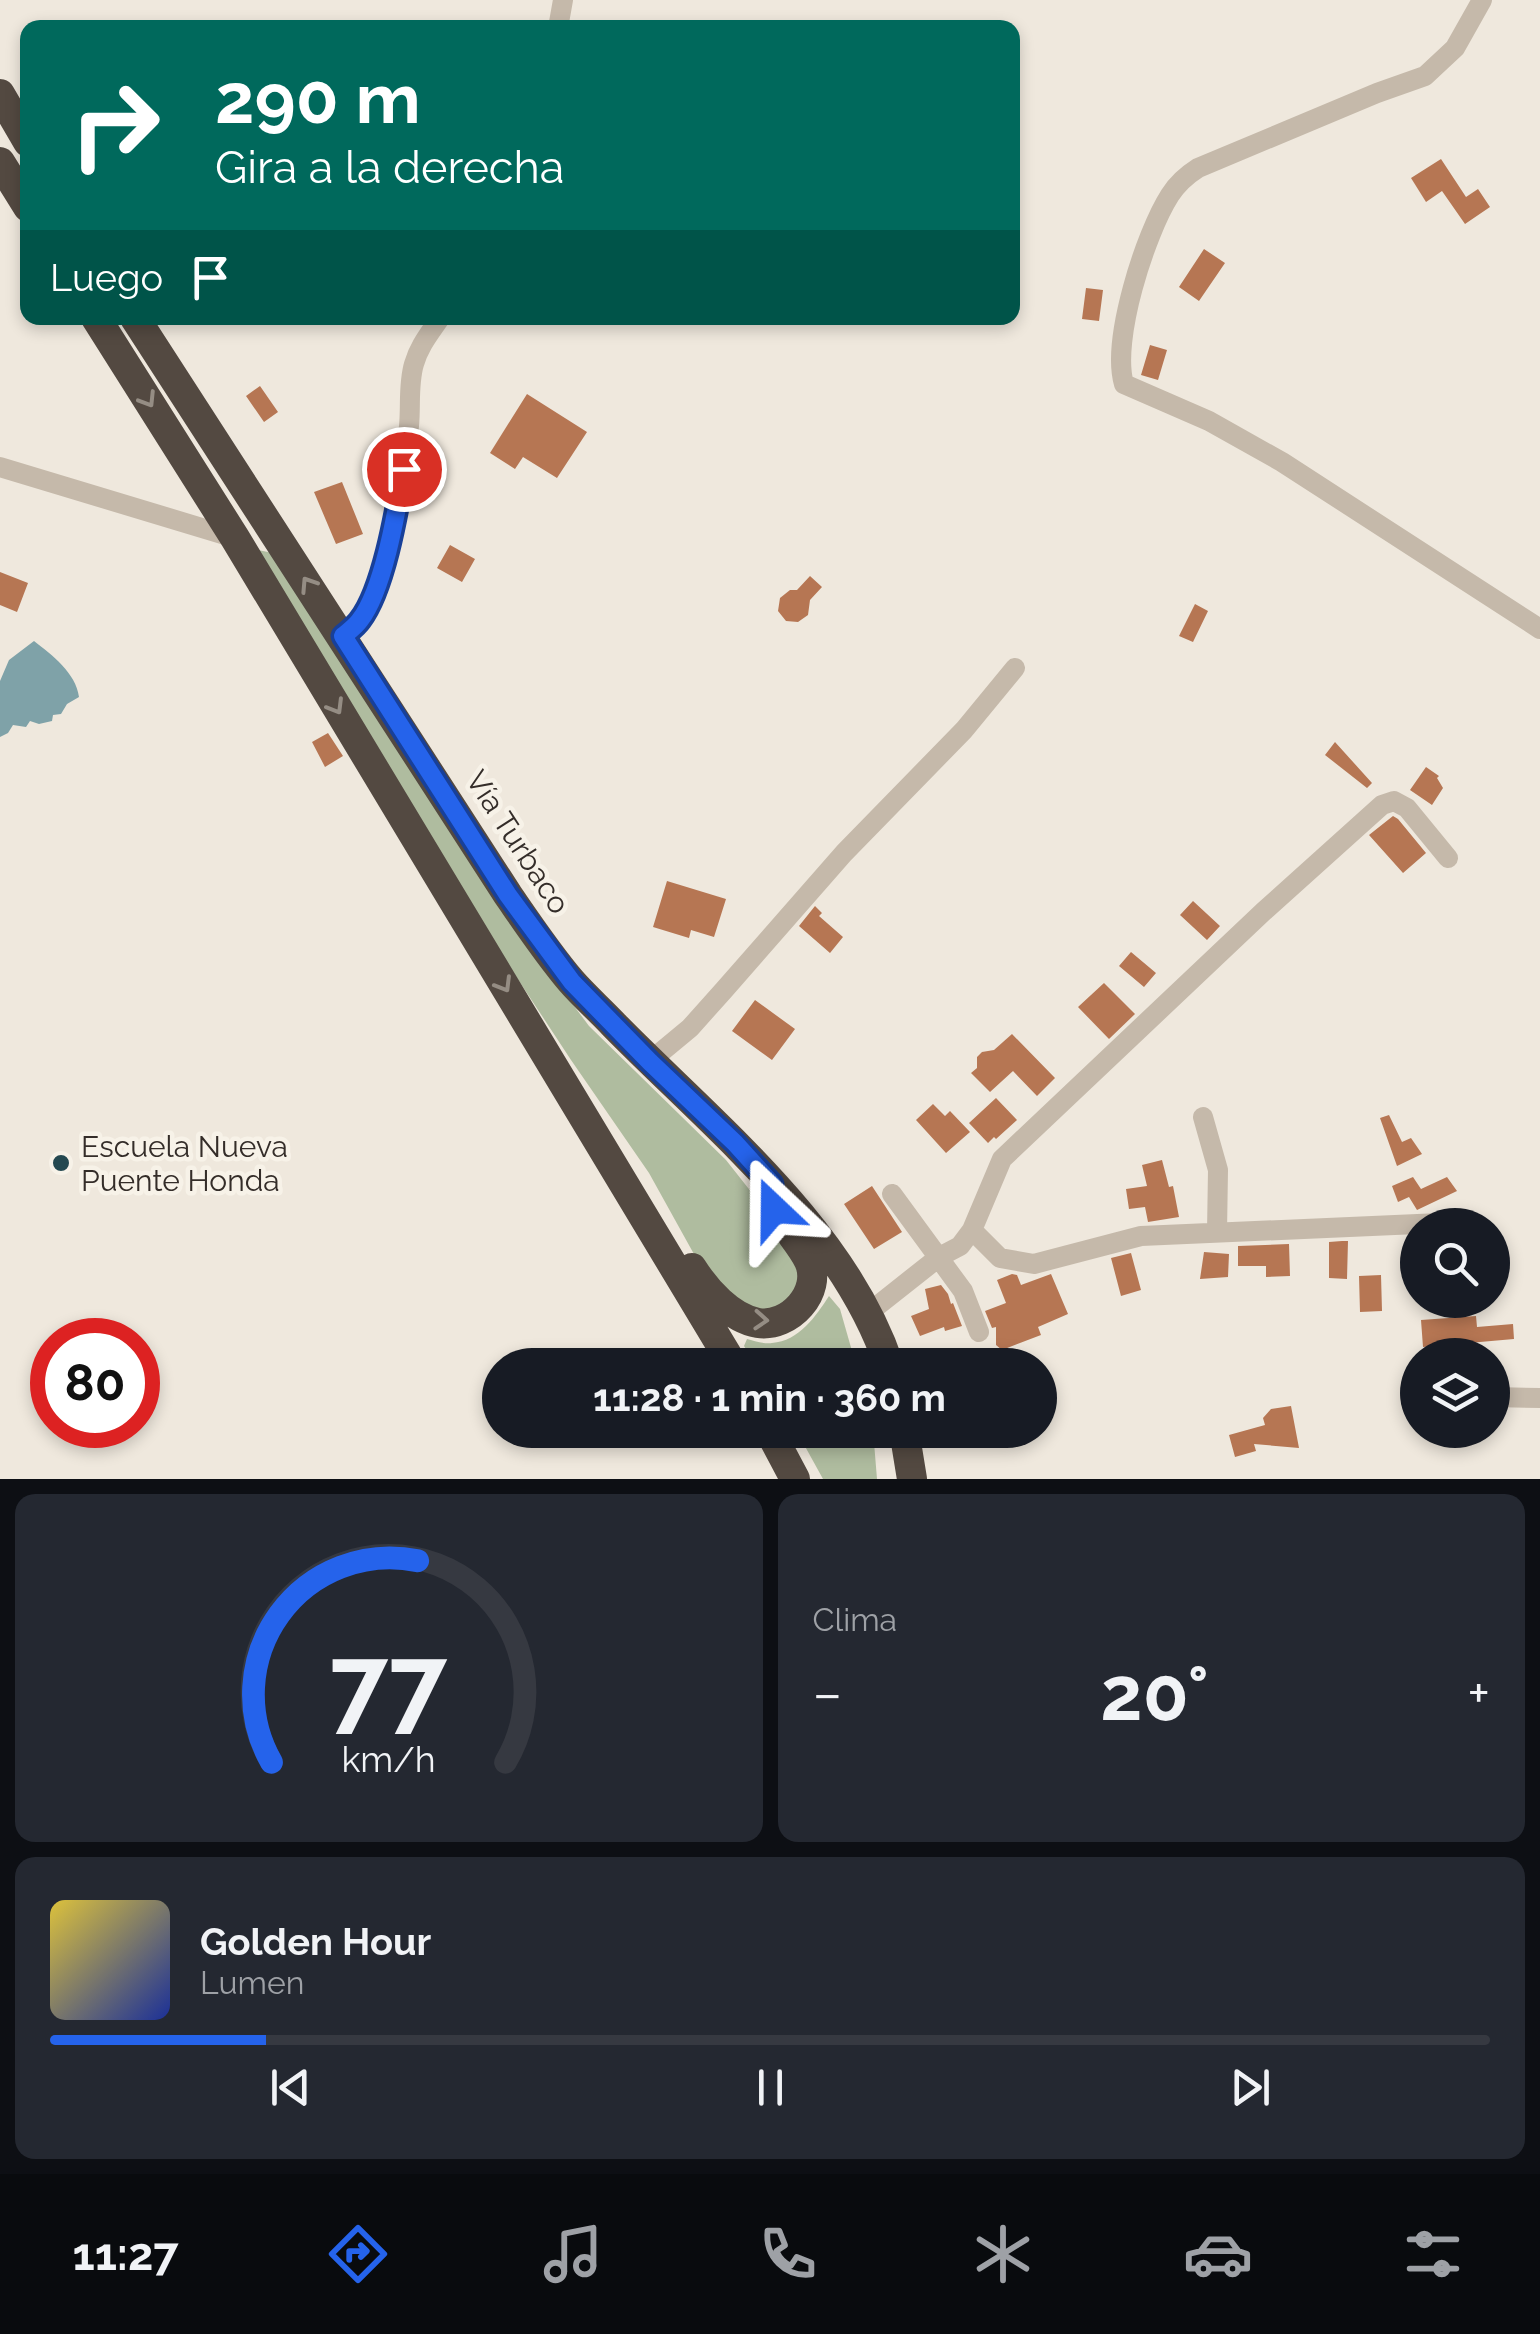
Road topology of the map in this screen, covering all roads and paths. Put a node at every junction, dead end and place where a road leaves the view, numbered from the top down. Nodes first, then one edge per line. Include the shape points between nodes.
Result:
1 (1482, 0) edge
2 (0, 94) edge
3 (20, 128) edge
4 (0, 162) edge
5 (20, 193) edge
6 (100, 325) edge
7 (141, 325) edge
8 (435, 325) edge
9 (0, 467) edge
10 (236, 538) junction
11 (1540, 629) edge
12 (343, 636) junction
13 (1014, 668) dead end
14 (1448, 858) dead end
15 (650, 1062) junction
16 (569, 1091) junction
17 (1202, 1117) dead end
18 (772, 1184) junction
19 (892, 1194) dead end
20 (1400, 1225) edge
21 (972, 1230) junction
22 (1216, 1232) junction
23 (939, 1257) junction
24 (867, 1314) junction
25 (979, 1332) dead end
26 (724, 1348) edge
27 (882, 1348) edge
28 (1510, 1397) edge
29 (1540, 1398) edge
30 (778, 1448) edge
31 (907, 1448) edge
32 (794, 1479) edge
33 (912, 1479) edge

1 - 11 street via 1454,48 1426,76 1187,174 1170,194 1139,264 1121,373 1124,384 1282,462
2 - 3 highway
4 - 5 highway
6 -> 10 highway
12 -> 7 highway, Vía Turbaco
8 - 12 street via 413,366 404,469 380,575 364,614
9 - 10 street
10 -> 16 highway
12 - 15 highway, Vía Turbaco via 536,935
13 - 15 street via 701,1015
14 - 21 street via 1406,808 1394,801 1382,806 1002,1159
15 - 18 highway, Vía Turbaco
16 -> 18 highway via 597,1115 705,1285 738,1316 766,1324 798,1309 812,1278 810,1263 774,1209
16 - 26 highway
17 - 22 street via 1218,1170
18 - 24 highway, Vía Turbaco via 842,1268
19 - 23 street
20 - 22 street
21 - 22 street via 1000,1258 1034,1264 1141,1236
21 - 23 street
23 - 24 street
23 - 25 street
24 - 27 highway, Vía Turbaco
28 - 29 street
30 - 32 highway
31 - 33 highway

